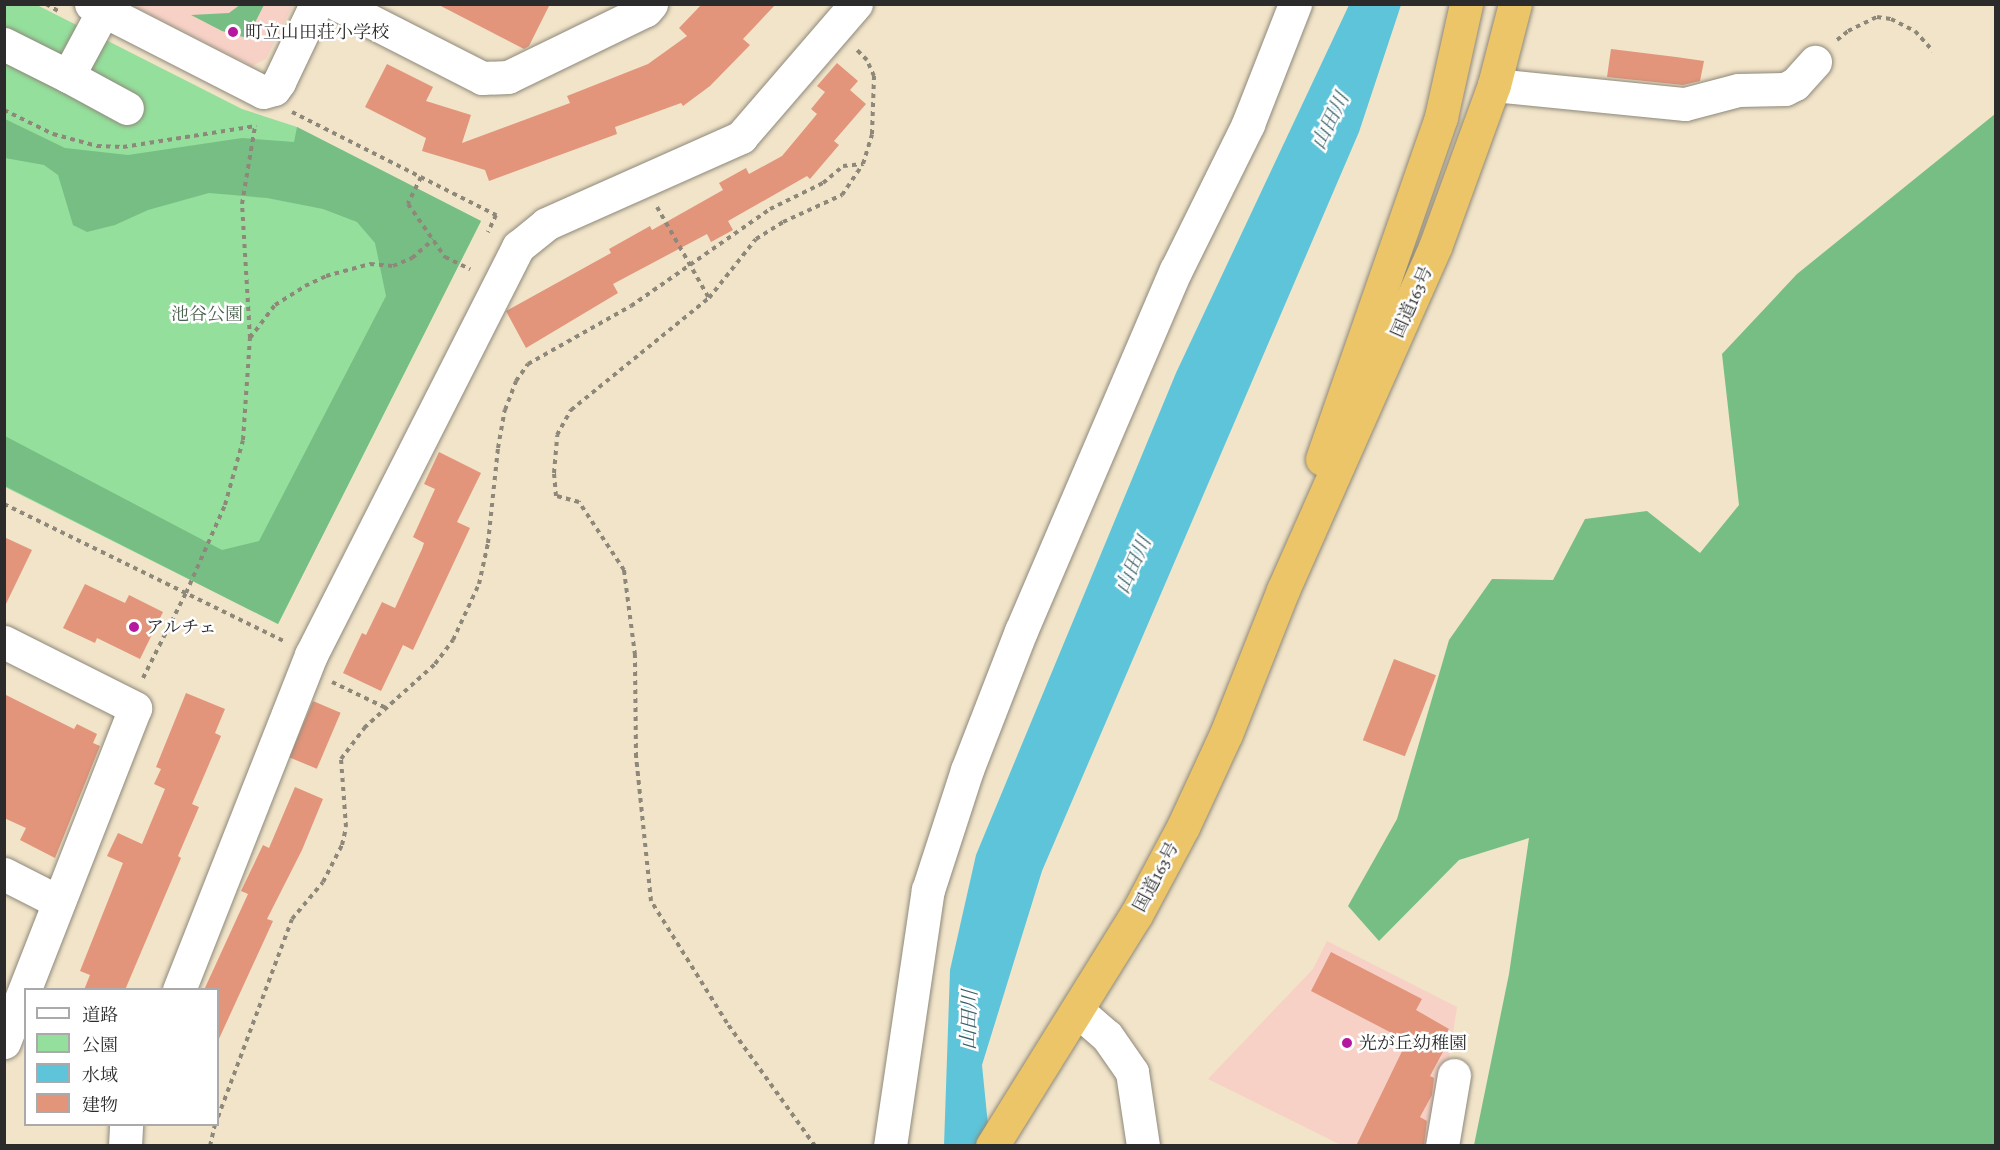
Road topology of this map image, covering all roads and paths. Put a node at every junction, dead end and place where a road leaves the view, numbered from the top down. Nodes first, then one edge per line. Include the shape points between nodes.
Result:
1 (316, 4) edge
2 (337, 4) edge
3 (1295, 4) edge
4 (1466, 4) edge
5 (1515, 4) edge
6 (647, 6) edge
7 (97, 8) edge
8 (846, 16) edge
9 (4, 44) edge
10 (1933, 51) dead end
11 (1815, 62) joint
12 (68, 76) junction
13 (1494, 85) junction
14 (126, 108) dead end
15 (290, 111) dead end
16 (255, 126) dead end
17 (863, 164) junction
18 (421, 177) junction
19 (642, 180) junction
20 (433, 240) junction
21 (483, 242) dead end
22 (474, 260) dead end
23 (689, 266) junction
24 (470, 269) junction
25 (464, 280) dead end
26 (709, 298) junction
27 (250, 338) junction
28 (4, 504) edge
29 (1283, 590) junction
30 (186, 593) junction
31 (290, 630) dead end
32 (4, 642) edge
33 (305, 669) junction
34 (129, 705) junction
35 (388, 709) junction
36 (4, 874) edge
37 (57, 901) junction
38 (24, 988) edge
39 (180, 988) edge
40 (24, 989) edge
41 (1078, 1011) junction
42 (4, 1042) edge
43 (1454, 1075) dead end
44 (219, 1114) edge
45 (126, 1126) edge
46 (215, 1126) edge
47 (125, 1146) edge
48 (210, 1146) edge
49 (815, 1146) edge
50 (890, 1146) edge
51 (992, 1146) edge
52 (1143, 1146) edge
53 (1442, 1146) edge

1 - 7 street via 279,82 274,89 264,92
2 - 6 street via 482,78 508,77
3 - 50 street via 1248,124 1176,270 1021,631 967,770 928,890
4 - 29 highway, 国道163号 via 1441,117 1308,497
5 - 13 highway, 国道163号
7 - 12 street
8 - 17 path via 874,76 872,134
8 - 19 street via 741,137
9 - 12 street
10 - 11 path via 1915,31 1877,17 1848,31
11 - 13 street via 1785,89 1738,90 1685,104
12 - 14 street
13 - 29 highway, 国道163号 via 1435,247
15 - 18 path
16 - 27 path via 242,204
17 - 23 path via 843,166 823,183 770,210
17 - 26 path via 842,195 756,239
18 - 20 path via 408,204
18 - 21 path via 496,215
19 - 23 path
19 - 33 street via 546,224 518,247
20 - 24 path via 445,257
20 - 27 path via 412,258 393,266 370,264 304,286 275,305
22 - 24 path
23 - 26 path
23 - 35 path via 591,331 528,364 516,381 505,410 488,543 478,584 453,640 435,664
24 - 25 path
26 - 49 path via 571,410 557,435 556,496 579,502 624,570 635,656 636,757 651,901 727,1023
27 - 30 path via 243,440 225,505
28 - 30 path
29 - 41 highway, 国道163号 via 1226,734 1183,827
30 - 31 path via 285,641
30 - 34 path
32 - 34 street
33 - 35 path
33 - 39 street
34 - 37 street via 135,708
35 - 44 path via 364,728 341,759 346,828 342,845 323,882 292,919
36 - 37 street
37 - 38 street
40 - 42 street
41 - 51 highway, 国道163号
41 - 52 street via 1107,1036 1132,1072
43 - 53 street
45 - 47 street
46 - 48 path

